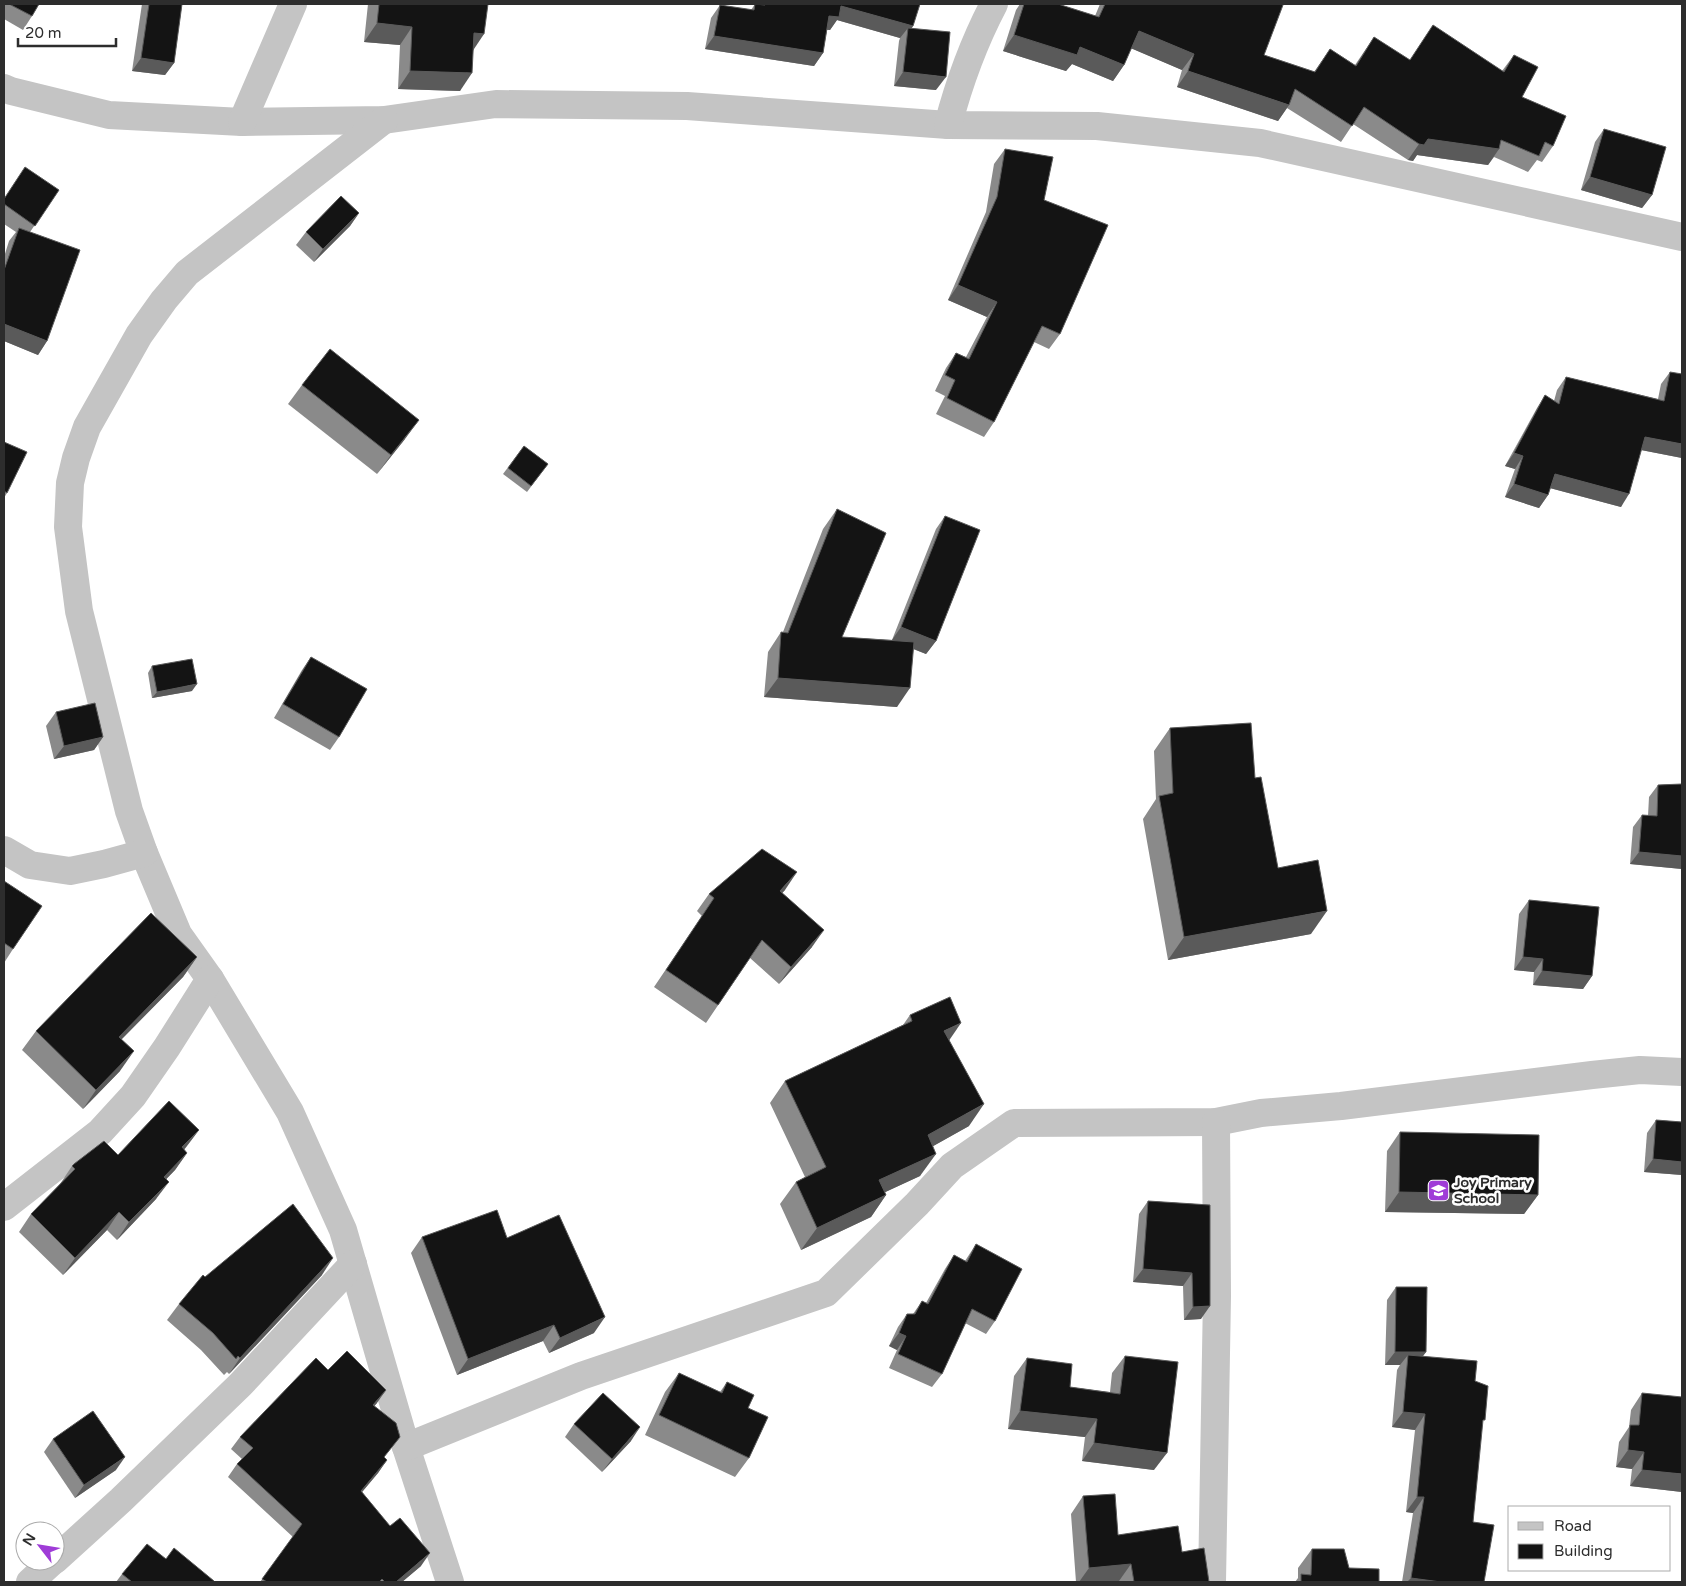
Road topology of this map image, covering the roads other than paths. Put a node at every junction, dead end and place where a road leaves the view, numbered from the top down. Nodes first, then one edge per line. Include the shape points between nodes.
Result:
1 (293, 4) edge
2 (994, 4) edge
3 (4, 88) edge
4 (384, 120) junction
5 (242, 122) junction
6 (948, 125) junction
7 (1682, 237) edge
8 (4, 850) edge
9 (144, 852) junction
10 (210, 979) junction
11 (1682, 1072) edge
12 (1216, 1122) junction
13 (4, 1207) edge
14 (353, 1264) junction
15 (406, 1447) junction
16 (65, 1550) edge
17 (42, 1571) edge
18 (30, 1582) edge
19 (450, 1582) edge
20 (1212, 1582) edge

1 - 5 street
2 - 6 street via 958,87
3 - 5 street via 109,115
4 - 5 street
4 - 6 street via 496,104 687,106
4 - 9 street via 187,273 140,335 87,427 76,458 70,483 68,527 78,611 129,811
6 - 7 street via 1097,126 1260,143
8 - 9 street via 30,865 70,871
9 - 10 street via 178,934
10 - 13 street via 133,1096 100,1132
10 - 14 street via 290,1112 343,1230
11 - 12 street via 1640,1070 1592,1075 1261,1113
12 - 15 street via 1014,1123 952,1166 826,1293 581,1376
12 - 20 street via 1217,1296
14 - 15 street
14 - 16 street via 240,1385 122,1500
15 - 19 street
17 - 18 street

